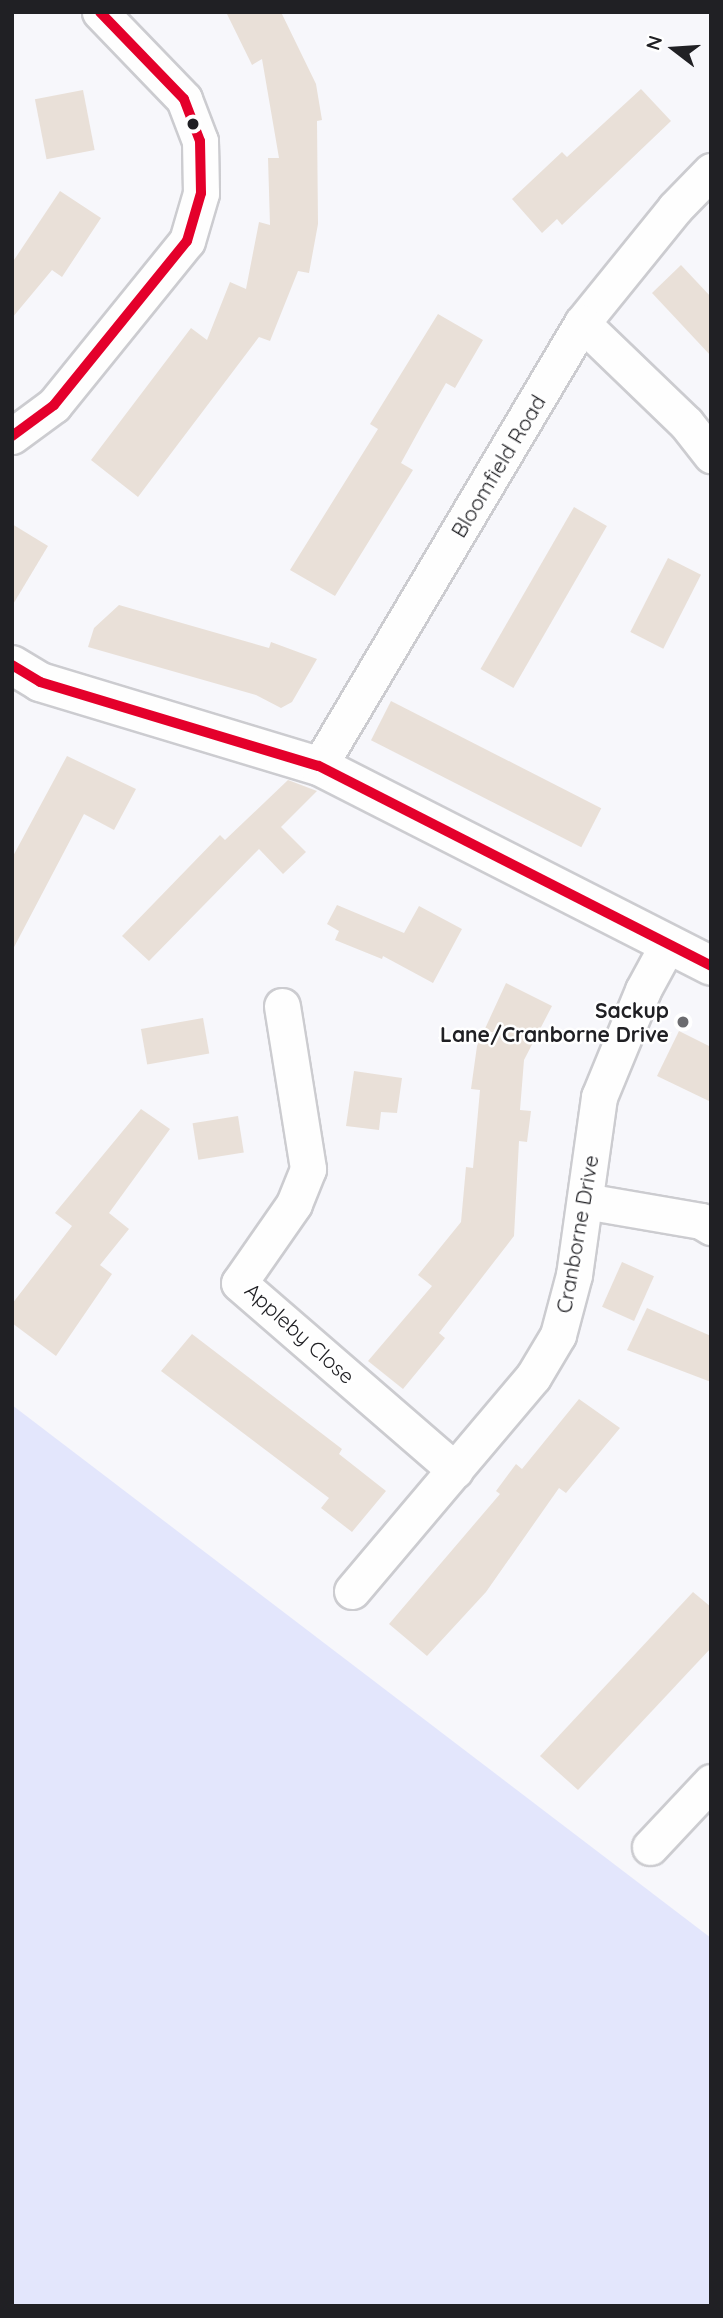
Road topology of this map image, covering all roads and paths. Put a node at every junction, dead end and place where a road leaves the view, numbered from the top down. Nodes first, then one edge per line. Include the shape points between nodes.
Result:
1 (100, 12) edge
2 (711, 171) edge
3 (582, 323) junction
4 (12, 436) edge
5 (711, 455) edge
6 (12, 666) edge
7 (319, 766) junction
8 (668, 944) junction
9 (711, 966) edge
10 (282, 1006) dead end
11 (585, 1200) junction
12 (711, 1227) edge
13 (455, 1469) junction
14 (352, 1591) dead end
15 (711, 1782) edge
16 (650, 1847) dead end

1 - 4 street via 184,99 200,141 201,193 187,241 54,405
2 - 3 street, Bloomfield Road via 675,208
3 - 5 street via 686,423
3 - 7 street, Bloomfield Road
6 - 7 street via 40,682
7 - 8 street
8 - 9 street
8 - 11 street, Cranborne Drive via 643,990 599,1097
10 - 13 street, Appleby Close via 308,1169 294,1204 239,1283
11 - 12 street via 701,1221
11 - 13 street, Cranborne Drive via 574,1275 558,1335 533,1377
13 - 14 street, Cranborne Drive
15 - 16 street

